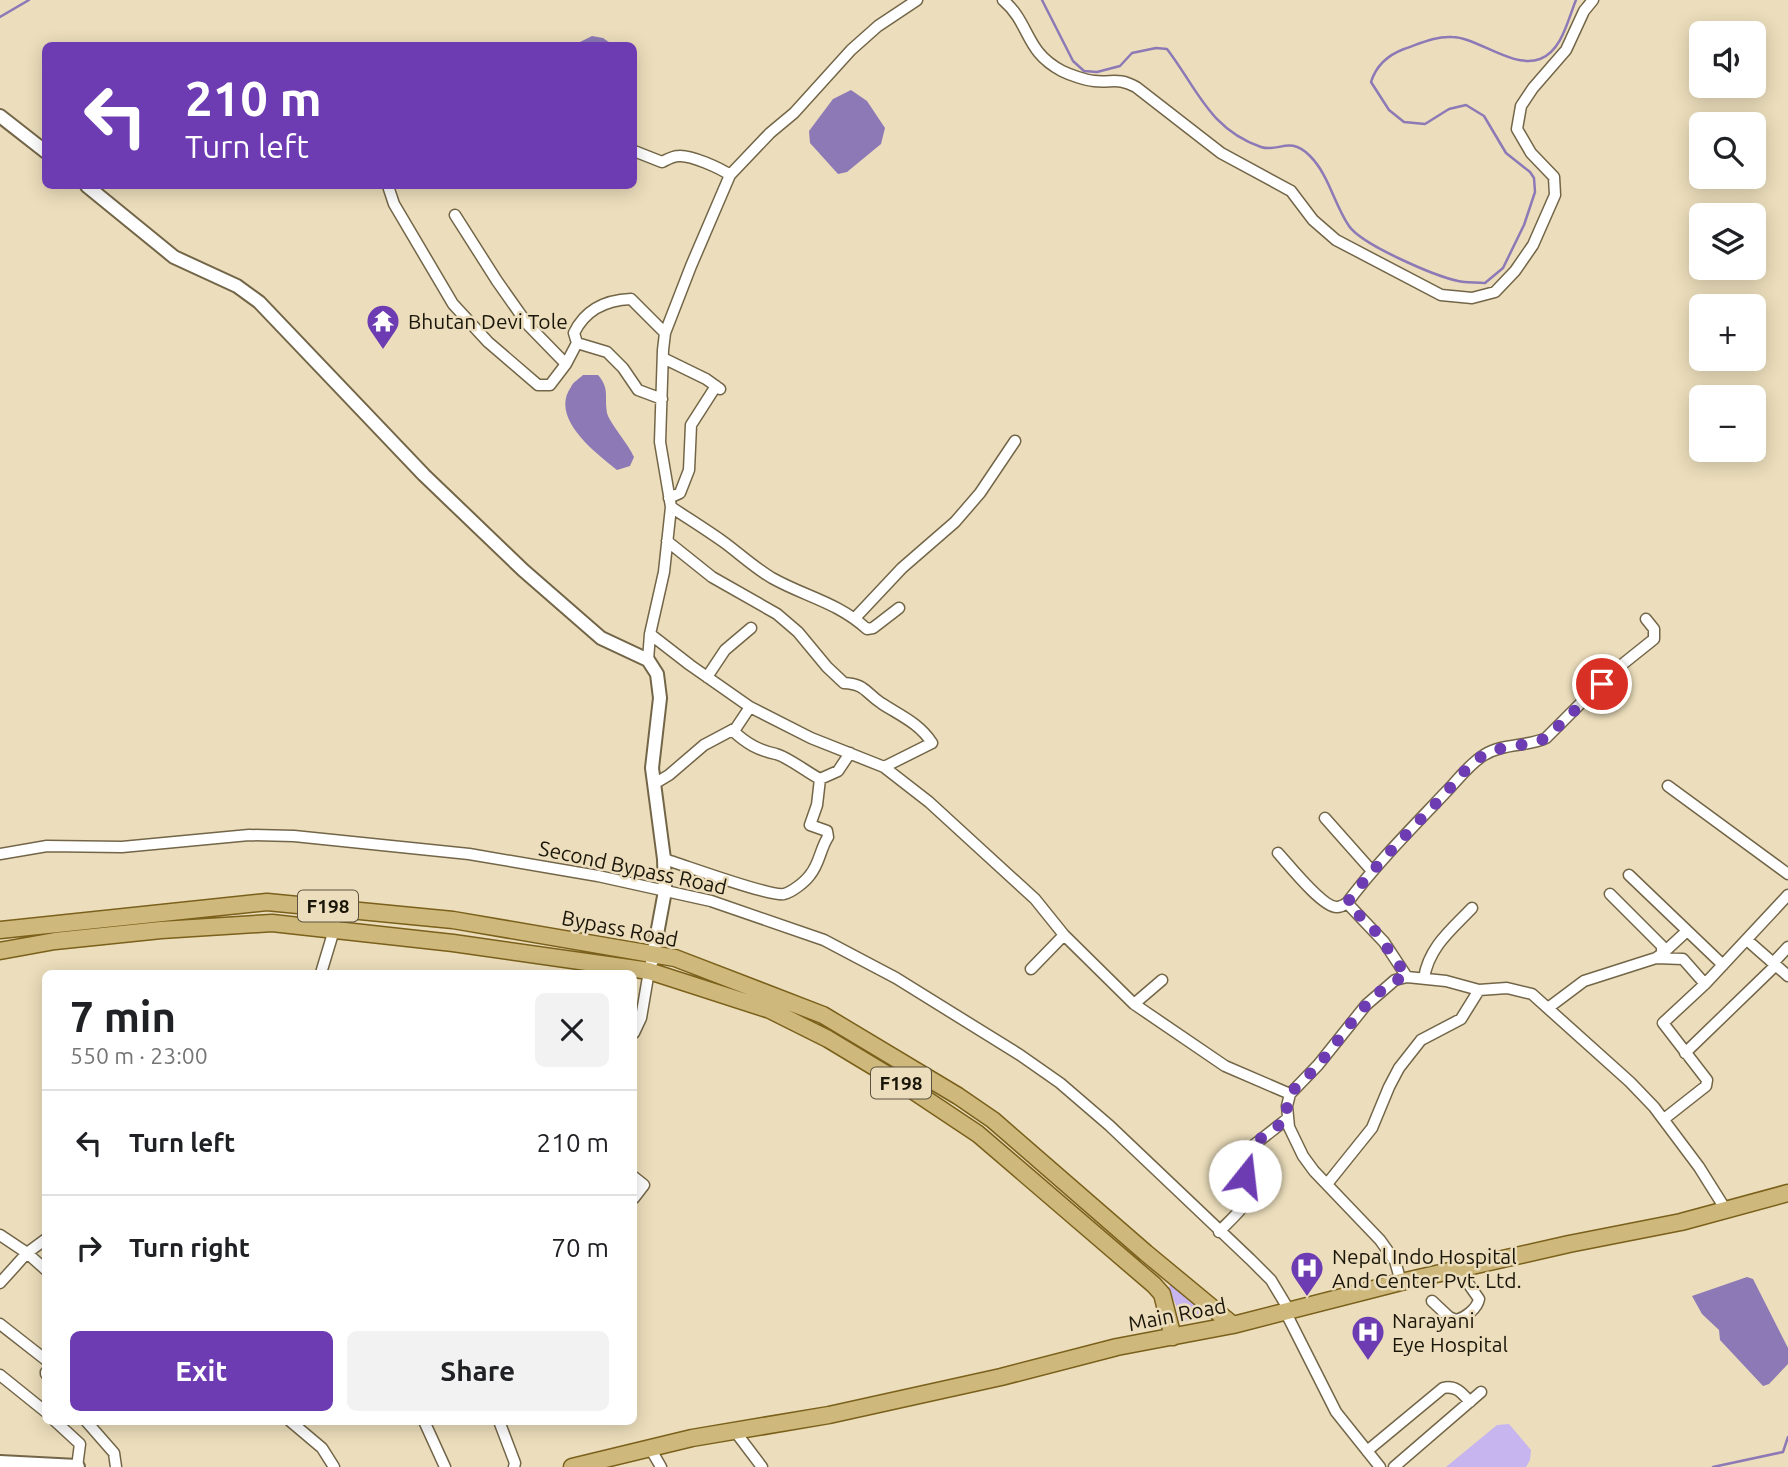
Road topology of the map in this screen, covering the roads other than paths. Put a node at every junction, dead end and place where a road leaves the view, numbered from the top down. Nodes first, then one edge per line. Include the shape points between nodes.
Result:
1 (917, 0) edge
2 (1003, 0) edge
3 (1593, 0) edge
4 (0, 116) edge
5 (42, 149) edge
6 (637, 151) edge
7 (730, 175) junction
8 (91, 189) edge
9 (389, 189) edge
10 (455, 215) dead end
11 (665, 333) junction
12 (577, 344) junction
13 (663, 358) junction
14 (566, 364) junction
15 (662, 399) junction
16 (1015, 441) dead end
17 (670, 503) junction
18 (667, 541) junction
19 (899, 608) dead end
20 (855, 618) junction
21 (1646, 619) dead end
22 (751, 628) dead end
23 (650, 634) junction
24 (648, 660) junction
25 (708, 677) junction
26 (750, 706) junction
27 (732, 730) junction
28 (850, 753) junction
29 (884, 767) junction
30 (820, 779) junction
31 (654, 783) junction
32 (1668, 786) dead end
33 (1325, 818) dead end
34 (1278, 853) dead end
35 (0, 854) edge
36 (664, 859) junction
37 (1372, 872) junction
38 (1788, 874) edge
39 (1629, 875) dead end
40 (665, 891) junction
41 (1609, 894) dead end
42 (1788, 895) edge
43 (1347, 903) junction
44 (335, 907) junction
45 (1472, 908) dead end
46 (21, 926) junction
47 (0, 930) edge
48 (334, 930) junction
49 (1687, 931) junction
50 (1064, 935) junction
51 (1747, 940) junction
52 (26, 946) junction
53 (1788, 947) edge
54 (0, 951) edge
55 (654, 954) junction
56 (1659, 956) junction
57 (1775, 964) junction
58 (1723, 965) junction
59 (1031, 969) dead end
60 (322, 970) edge
61 (649, 971) junction
62 (1407, 976) junction
63 (1788, 976) edge
64 (1424, 978) junction
65 (1162, 980) dead end
66 (1705, 985) junction
67 (1479, 990) junction
68 (1134, 1004) junction
69 (1548, 1008) junction
70 (637, 1026) edge
71 (1685, 1053) junction
72 (916, 1069) junction
73 (906, 1086) junction
74 (1290, 1094) junction
75 (1287, 1119) junction
76 (1664, 1119) junction
77 (637, 1179) edge
78 (1326, 1184) junction
79 (1788, 1193) edge
80 (637, 1194) edge
81 (1726, 1209) junction
82 (1219, 1232) junction
83 (0, 1235) edge
84 (42, 1242) edge
85 (27, 1253) junction
86 (1146, 1253) junction
87 (42, 1266) edge
88 (1134, 1269) junction
89 (1458, 1269) junction
90 (1401, 1282) junction
91 (0, 1283) edge
92 (1432, 1301) dead end
93 (1287, 1310) junction
94 (0, 1324) edge
95 (1233, 1325) junction
96 (1173, 1337) junction
97 (42, 1357) edge
98 (0, 1375) edge
99 (1481, 1392) dead end
100 (1470, 1402) junction
101 (42, 1409) edge
102 (59, 1425) edge
103 (90, 1425) edge
104 (295, 1425) edge
105 (426, 1425) edge
106 (501, 1425) edge
107 (734, 1430) junction
108 (650, 1448) junction
109 (1367, 1451) junction
110 (0, 1463) edge
111 (58, 1466) edge
112 (77, 1467) edge
113 (116, 1467) edge
114 (334, 1467) edge
115 (445, 1467) edge
116 (514, 1467) edge
117 (572, 1467) edge
118 (661, 1467) edge
119 (762, 1467) edge
120 (1380, 1467) edge
121 (1394, 1467) edge

1 - 7 street via 851,50
2 - 3 street via 1018,16 1037,54 1063,72 1093,81 1124,80 1221,153 1291,191 1336,240 1441,295 1472,298 1495,292 1515,271 1533,245 1555,195 1554,177 1531,153 1517,129 1521,106 1566,50
4 - 5 street
6 - 7 street via 662,162 687,156
7 - 11 street
8 - 24 street via 174,257 237,286 259,302 424,475 523,570 601,638
9 - 14 street via 453,304 488,342 538,385 550,385
10 - 14 street via 528,325
11 - 12 street via 631,299 614,300 591,310 574,333
11 - 13 street
12 - 14 street
12 - 15 street via 607,352 638,390
13 - 15 street
13 - 17 street via 718,388 691,425 689,470 680,493
15 - 17 street via 660,442
16 - 20 street via 955,522 902,568
17 - 18 street
17 - 20 street via 758,570
18 - 23 street
18 - 29 street via 712,577 777,614 844,683 857,684 911,720 932,744
19 - 20 street via 873,628 867,629
21 - 37 street via 1654,629 1654,639 1546,738 1483,755
22 - 25 street via 725,650
23 - 24 street
23 - 25 street
24 - 31 street via 657,674 660,698
25 - 26 street
26 - 27 street
26 - 28 street
27 - 30 street via 751,746 776,754
27 - 31 street via 705,744
28 - 29 street
28 - 30 street via 838,771
29 - 50 street via 1035,899
30 - 36 street via 810,825 827,831 828,837 811,874 784,894 762,892
31 - 36 street
32 - 38 street
33 - 37 street
34 - 43 street via 1332,907
35 - 40 street, Second Bypass Road via 47,846 294,836 469,855
36 - 40 street
37 - 43 street
39 - 49 street
40 - 55 street
40 - 82 street, Second Bypass Road via 711,901 824,940 945,1007 1060,1083 1158,1170
41 - 56 street via 1662,946
42 - 51 street
43 - 62 street via 1375,931
44 - 46 main road, Bypass Road / F198 via 267,902
44 - 48 street
44 - 55 main road, Bypass Road / F198 via 472,922
45 - 64 street via 1433,950
46 - 47 main road, Bypass Road / F198
46 - 52 main road
48 - 52 main road, Bypass Road / F198 via 272,923
48 - 60 street
48 - 61 main road, Bypass Road / F198
49 - 56 street
49 - 58 street
50 - 59 street
50 - 68 street
51 - 57 street
51 - 58 street
52 - 54 main road, Bypass Road / F198
53 - 57 street
55 - 61 street
55 - 72 main road, Bypass Road / F198 via 676,958 823,1014
56 - 66 street via 1684,959
56 - 69 street via 1584,981
57 - 63 street
57 - 71 street
58 - 66 street
61 - 70 street
61 - 73 main road, Bypass Road / F198 via 770,1010
62 - 64 street
62 - 74 street via 1366,1005
64 - 67 street
65 - 68 street
66 - 71 street via 1663,1023
67 - 69 street via 1522,990
67 - 78 street via 1461,1019 1421,1040 1388,1087 1372,1128
68 - 74 street via 1225,1066
69 - 76 street
71 - 76 street via 1707,1080 1706,1086
72 - 73 main road
72 - 86 main road, Bypass Road / F198 via 993,1120
73 - 88 main road, Bypass Road / F198 via 978,1134
74 - 75 street
75 - 78 street via 1303,1156
75 - 82 street via 1246,1154 1242,1163 1249,1194
76 - 81 street
77 - 80 street via 644,1185
78 - 90 street via 1389,1251
79 - 81 main road, Main Road
81 - 89 main road, Main Road
82 - 93 street, Second Bypass Road via 1270,1280
83 - 85 street
84 - 85 street
85 - 87 street
85 - 91 street
86 - 88 main road
86 - 95 main road, F198
88 - 96 main road, F198 via 1162,1294
89 - 90 main road, Main Road
89 - 92 street via 1476,1293 1478,1304 1456,1320
90 - 93 main road, Main Road
93 - 95 main road, Main Road
93 - 109 street, Second Bypass Road via 1336,1412
94 - 97 street
95 - 96 main road, Main Road
96 - 107 main road, Main Road via 838,1413
98 - 101 street
99 - 100 street
100 - 109 street via 1456,1388 1443,1388
100 - 121 street
102 - 112 street via 80,1444
103 - 113 street via 114,1452
104 - 114 street via 322,1448
105 - 115 street
106 - 116 street
107 - 108 main road, Main Road
107 - 119 street
108 - 117 main road, Main Road
108 - 118 street
109 - 120 street, Second Bypass Road
110 - 111 main road
111 - 112 main road

